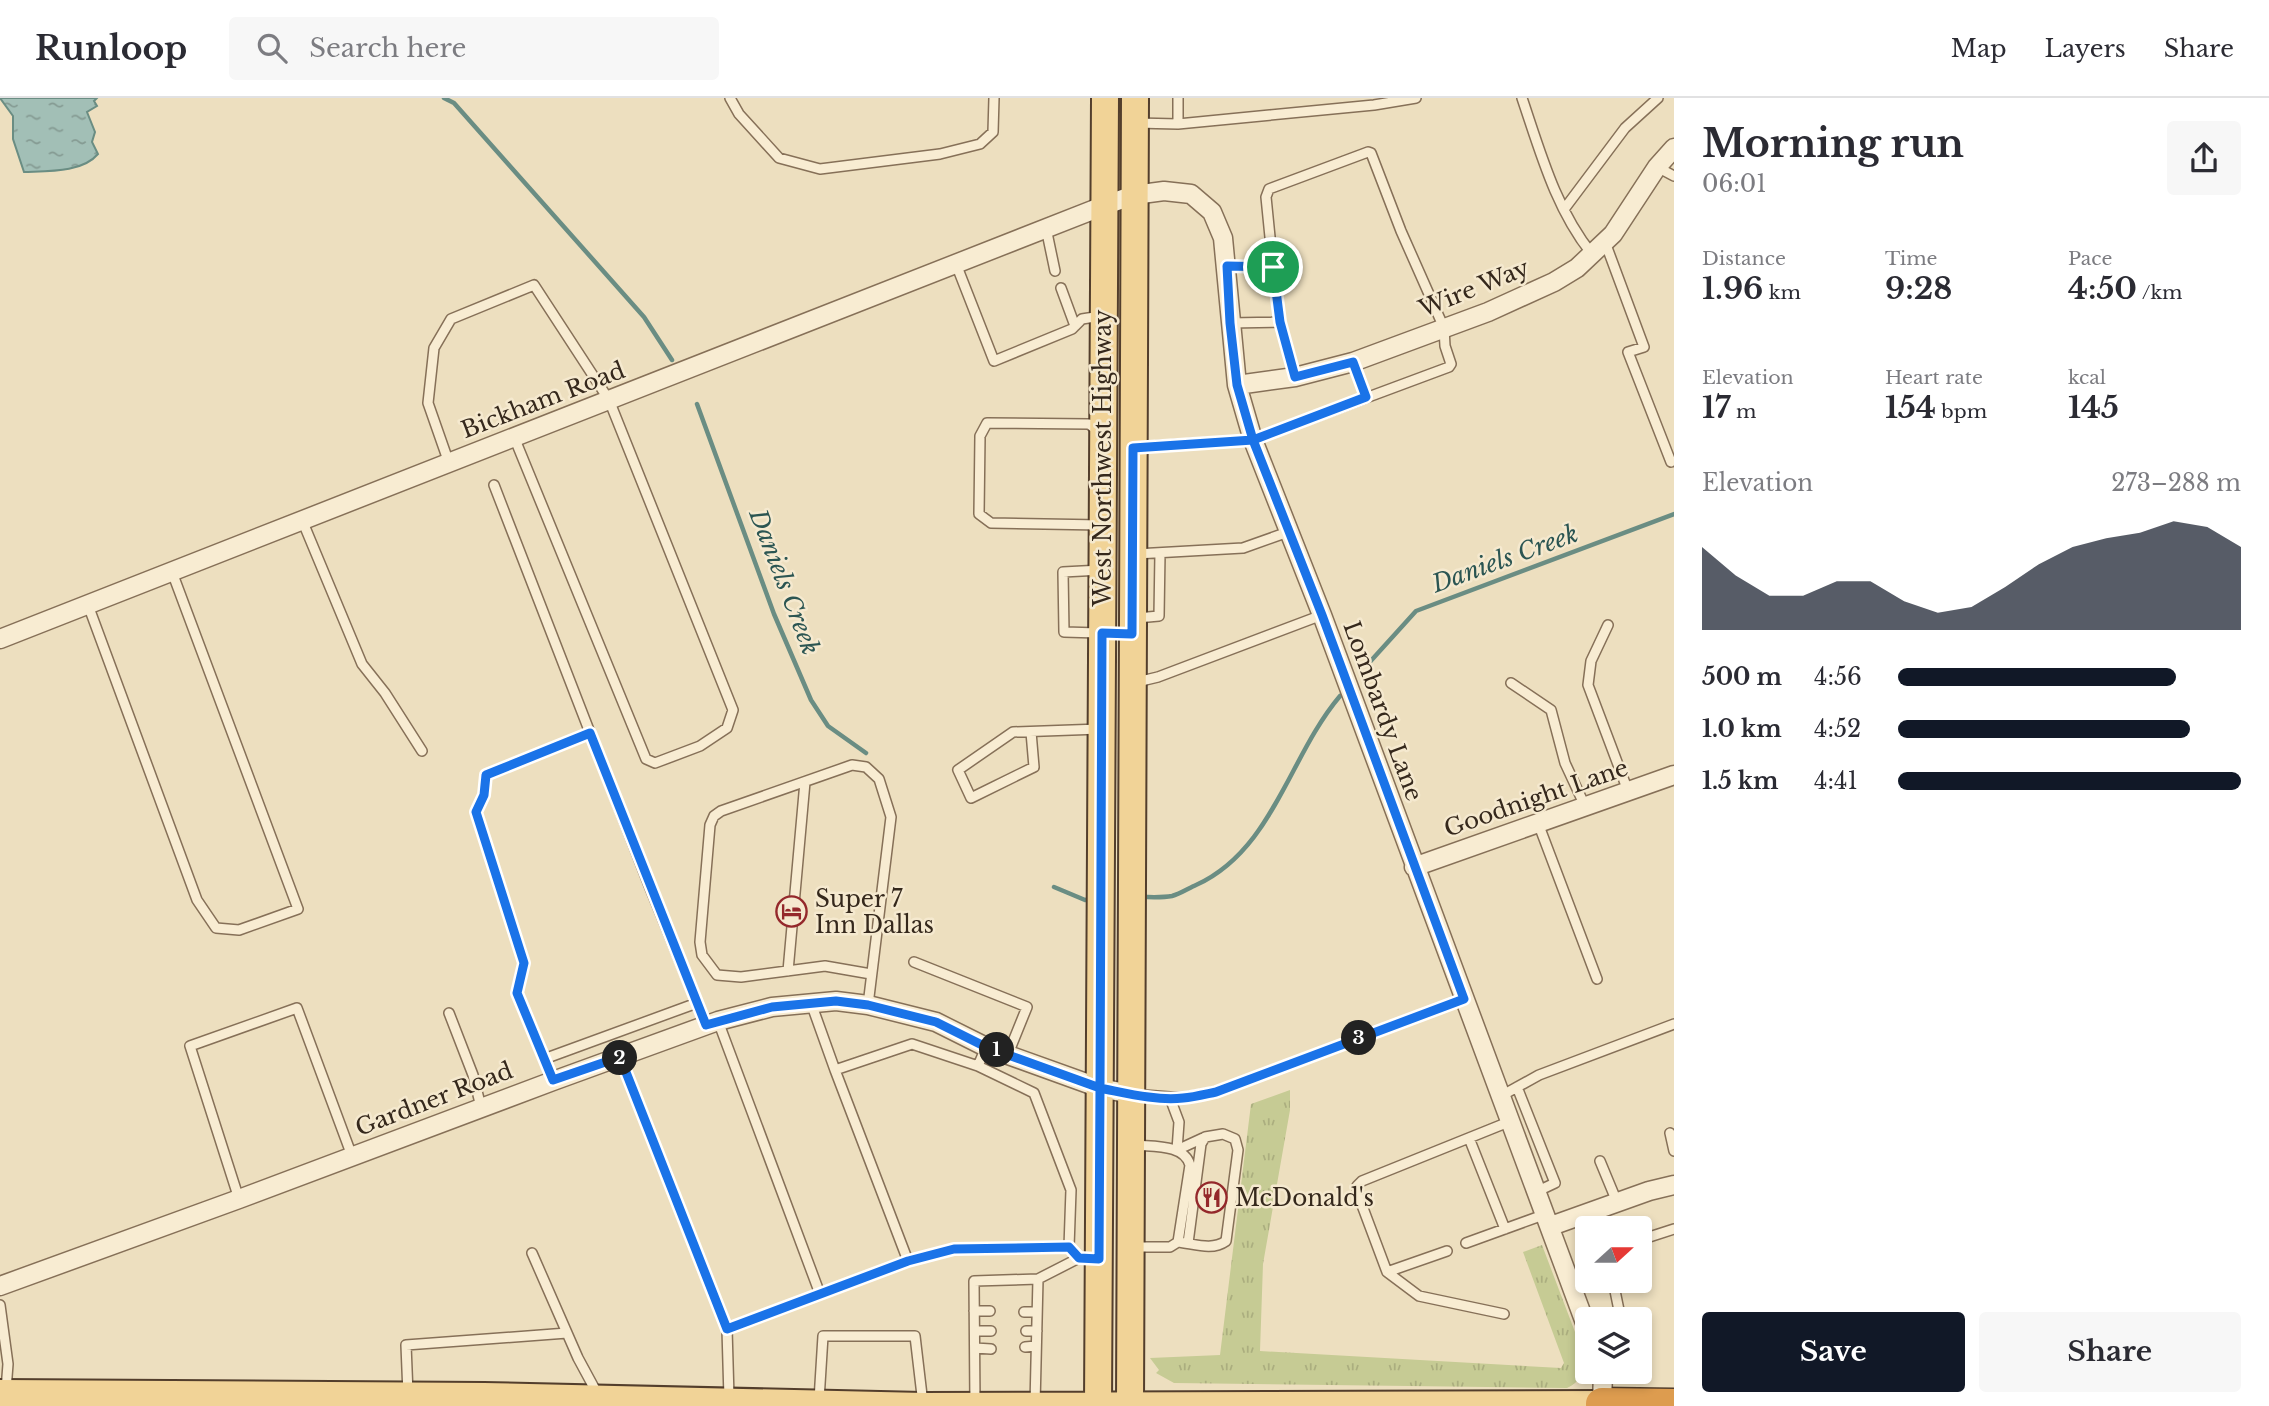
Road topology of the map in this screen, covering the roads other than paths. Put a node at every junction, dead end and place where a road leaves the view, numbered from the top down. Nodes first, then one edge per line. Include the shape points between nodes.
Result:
1 (730, 98) edge
2 (994, 98) edge
3 (1105, 98) edge
4 (1178, 98) edge
5 (1417, 98) edge
6 (1522, 98) edge
7 (1658, 98) edge
8 (1135, 110) edge
9 (1178, 124) junction
10 (1674, 148) edge
11 (1657, 167) junction
12 (1674, 176) edge
13 (1134, 195) junction
14 (1103, 206) junction
15 (1564, 208) junction
16 (1046, 228) junction
17 (1599, 248) junction
18 (956, 264) junction
19 (1227, 266) junction
20 (1273, 267) junction
21 (1055, 271) dead end
22 (1061, 288) dead end
23 (1103, 316) junction
24 (1280, 322) junction
25 (1230, 323) junction
26 (1075, 326) junction
27 (1444, 328) junction
28 (1353, 362) junction
29 (1295, 377) junction
30 (1237, 385) junction
31 (1366, 397) junction
32 (609, 400) junction
33 (1103, 436) junction
34 (514, 437) junction
35 (1253, 440) junction
36 (1133, 442) junction
37 (1671, 462) dead end
38 (449, 463) junction
39 (494, 485) dead end
40 (302, 520) junction
41 (1102, 525) junction
42 (1289, 532) junction
43 (1160, 553) junction
44 (1132, 554) junction
45 (1102, 570) junction
46 (172, 572) junction
47 (88, 605) junction
48 (1322, 615) junction
49 (1608, 625) dead end
50 (1132, 626) junction
51 (1102, 633) junction
52 (0, 639) edge
53 (1511, 683) dead end
54 (1132, 684) junction
55 (1102, 729) junction
56 (1031, 732) junction
57 (590, 733) junction
58 (422, 751) dead end
59 (1674, 775) edge
60 (805, 782) junction
61 (1628, 791) junction
62 (1586, 806) junction
63 (1538, 823) junction
64 (1414, 867) junction
65 (914, 962) dead end
66 (788, 971) junction
67 (871, 974) junction
68 (1597, 979) dead end
69 (1464, 999) junction
70 (810, 1002) junction
71 (697, 1003) junction
72 (868, 1005) junction
73 (449, 1013) dead end
74 (712, 1023) junction
75 (1674, 1024) edge
76 (986, 1047) junction
77 (1008, 1054) junction
78 (620, 1057) junction
79 (544, 1059) junction
80 (978, 1066) junction
81 (835, 1070) junction
82 (553, 1080) junction
83 (1517, 1087) junction
84 (1100, 1088) junction
85 (1131, 1094) junction
86 (1501, 1096) junction
87 (1170, 1098) junction
88 (481, 1107) junction
89 (1511, 1121) junction
90 (1670, 1133) dead end
91 (1205, 1138) junction
92 (1469, 1138) junction
93 (1130, 1144) junction
94 (1177, 1150) junction
95 (1674, 1151) edge
96 (352, 1156) junction
97 (1600, 1161) dead end
98 (1674, 1185) edge
99 (1538, 1191) junction
100 (239, 1199) junction
101 (1617, 1202) junction
102 (1549, 1220) junction
103 (1505, 1229) junction
104 (1674, 1229) edge
105 (1652, 1236) edge
106 (1183, 1243) junction
107 (1466, 1243) dead end
108 (1069, 1247) junction
109 (1130, 1247) junction
110 (1447, 1251) dead end
111 (532, 1253) dead end
112 (1089, 1258) junction
113 (908, 1261) junction
114 (1387, 1272) junction
115 (1038, 1279) junction
116 (0, 1286) edge
117 (820, 1294) junction
118 (0, 1305) edge
119 (1580, 1307) edge
120 (974, 1311) junction
121 (990, 1311) dead end
122 (1024, 1311) dead end
123 (1037, 1312) junction
124 (1504, 1314) dead end
125 (727, 1329) junction
126 (975, 1331) junction
127 (991, 1331) dead end
128 (1026, 1331) dead end
129 (1037, 1331) junction
130 (567, 1333) junction
131 (1025, 1346) dead end
132 (1036, 1346) junction
133 (975, 1348) junction
134 (991, 1349) dead end
135 (1603, 1384) edge
136 (3, 1393) edge
137 (408, 1396) junction
138 (600, 1399) junction
139 (729, 1402) junction
140 (1602, 1404) junction
141 (819, 1405) edge
142 (975, 1405) edge
143 (1036, 1405) edge
144 (1098, 1405) edge
145 (1130, 1405) edge
146 (1674, 1405) edge
147 (923, 1406) edge
148 (1210, 1406) edge

1 - 2 lane via 779,158 820,169 940,154 980,144 993,132
3 - 14 main road, West Northwest Highway
4 - 9 lane
5 - 9 lane
6 - 15 lane
7 - 15 lane via 1625,128
8 - 9 lane
8 - 13 main road, West Northwest Highway
10 - 11 street, Wire Way
11 - 12 lane
11 - 17 street, Wire Way
13 - 14 street, Lombardy Lane
13 - 19 street, Lombardy Lane via 1191,194 1212,212 1223,237
13 - 36 main road, West Northwest Highway
14 - 16 street, Bickham Road
14 - 23 main road, West Northwest Highway
15 - 17 lane via 1577,236
16 - 18 street, Bickham Road
16 - 21 lane
17 - 27 street, Wire Way via 1554,282
17 - 37 lane via 1644,347 1628,352
18 - 26 lane via 994,361
18 - 32 street, Bickham Road
19 - 20 lane
19 - 25 street, Lombardy Lane
20 - 24 lane
20 - 27 lane via 1269,189 1371,153
22 - 26 lane
23 - 26 lane via 1082,319
23 - 33 main road, West Northwest Highway
24 - 25 lane
24 - 29 lane
25 - 30 street, Lombardy Lane
27 - 28 street, Wire Way
27 - 31 lane via 1449,367
28 - 29 street, Wire Way
28 - 31 lane
29 - 30 street, Wire Way
30 - 35 street, Lombardy Lane
31 - 35 lane
32 - 34 street, Bickham Road
32 - 34 lane via 733,710 727,728 700,747 655,762 646,759
32 - 38 lane via 534,285 452,319 433,348 428,403
33 - 36 main road
33 - 41 main road, West Northwest Highway
33 - 41 lane via 1089,424 987,423 980,436 979,501 979,514 991,523
34 - 38 street, Bickham Road
35 - 36 lane
35 - 42 street, Lombardy Lane
36 - 44 main road, West Northwest Highway
38 - 40 street, Bickham Road
39 - 57 lane
40 - 46 street, Bickham Road
40 - 58 lane via 362,664
41 - 45 main road, West Northwest Highway
42 - 43 lane via 1243,548
42 - 48 street, Lombardy Lane
43 - 44 lane
43 - 50 lane via 1159,616
44 - 50 main road, West Northwest Highway
45 - 51 main road, West Northwest Highway
45 - 51 lane via 1063,572 1064,632
46 - 47 street, Bickham Road
46 - 47 lane via 298,909 239,930 216,928 197,900
47 - 52 street, Bickham Road
48 - 54 lane
48 - 64 street, Lombardy Lane
49 - 61 lane via 1591,661 1588,684
50 - 51 main road
50 - 54 main road, West Northwest Highway
51 - 55 main road, West Northwest Highway
53 - 62 lane via 1551,710 1564,763
54 - 85 main road, West Northwest Highway
55 - 56 lane
55 - 84 main road, West Northwest Highway
56 - 56 lane via 1013,732 958,770 971,798 1034,766
57 - 71 lane
57 - 79 lane via 486,775 476,812 524,963 517,993
59 - 61 street, Goodnight Lane
60 - 66 lane
60 - 66 lane via 714,816 700,928 702,955 717,975
60 - 67 lane via 852,765 866,767 879,779 891,817
61 - 62 street, Goodnight Lane
62 - 63 street, Goodnight Lane
63 - 64 street, Goodnight Lane
63 - 68 lane
64 - 69 street, Lombardy Lane
65 - 77 lane via 1027,1007
66 - 67 lane via 825,966
67 - 72 lane
69 - 86 street, Lombardy Lane
69 - 87 lane via 1216,1092
70 - 72 street, Gardner Road
70 - 74 street, Gardner Road
70 - 81 lane
71 - 74 lane
71 - 79 lane
72 - 76 street, Gardner Road via 936,1022
73 - 88 lane
74 - 78 street, Gardner Road
74 - 117 lane
75 - 83 lane
76 - 77 street, Gardner Road
76 - 80 lane
77 - 84 street, Gardner Road
78 - 82 street, Gardner Road
78 - 125 lane
79 - 82 lane
80 - 81 lane via 912,1044
80 - 108 lane via 1034,1093 1071,1191
81 - 113 lane
82 - 88 street, Gardner Road
83 - 86 lane
83 - 99 lane via 1555,1183
84 - 85 street, Gardner Road
84 - 112 main road, West Northwest Highway
85 - 87 lane
85 - 93 main road, West Northwest Highway
86 - 89 street, Lombardy Lane
87 - 94 lane via 1179,1122
88 - 96 street, Gardner Road
89 - 92 lane
89 - 99 street, Lombardy Lane
90 - 95 lane
91 - 94 lane
91 - 106 lane via 1200,1144
91 - 106 lane via 1223,1134 1235,1139 1238,1150 1227,1241 1208,1247
92 - 103 lane
92 - 114 lane via 1357,1186
93 - 94 lane
93 - 109 main road, West Northwest Highway
94 - 106 lane via 1190,1165
96 - 100 street, Gardner Road
96 - 100 lane via 297,1008 190,1046
97 - 101 lane
98 - 101 street
99 - 102 street, Lombardy Lane
100 - 116 street, Gardner Road
101 - 102 street
102 - 103 lane
102 - 119 street, Lombardy Lane
103 - 107 lane
104 - 105 lane
106 - 109 lane
108 - 112 lane
108 - 113 lane via 954,1249
109 - 145 main road, West Northwest Highway
110 - 114 lane
111 - 130 lane
112 - 115 lane
112 - 144 main road, West Northwest Highway
113 - 117 lane
114 - 124 lane via 1419,1296
115 - 120 lane via 974,1281
115 - 123 lane
117 - 125 lane
118 - 136 lane via 8,1364
120 - 121 lane
120 - 126 lane
122 - 123 lane
123 - 129 lane
125 - 139 lane
126 - 127 lane
126 - 133 lane
128 - 129 lane
129 - 132 lane
130 - 137 lane via 406,1345
130 - 138 lane
131 - 132 lane
132 - 143 lane
133 - 134 lane
133 - 142 lane
135 - 140 street
136 - 137 main road
137 - 138 main road
138 - 139 main road
139 - 141 main road
140 - 146 highway
140 - 148 main road
141 - 147 main road
141 - 147 lane via 823,1336 915,1336
142 - 143 main road
142 - 147 main road
143 - 144 main road
144 - 145 main road
145 - 148 main road

